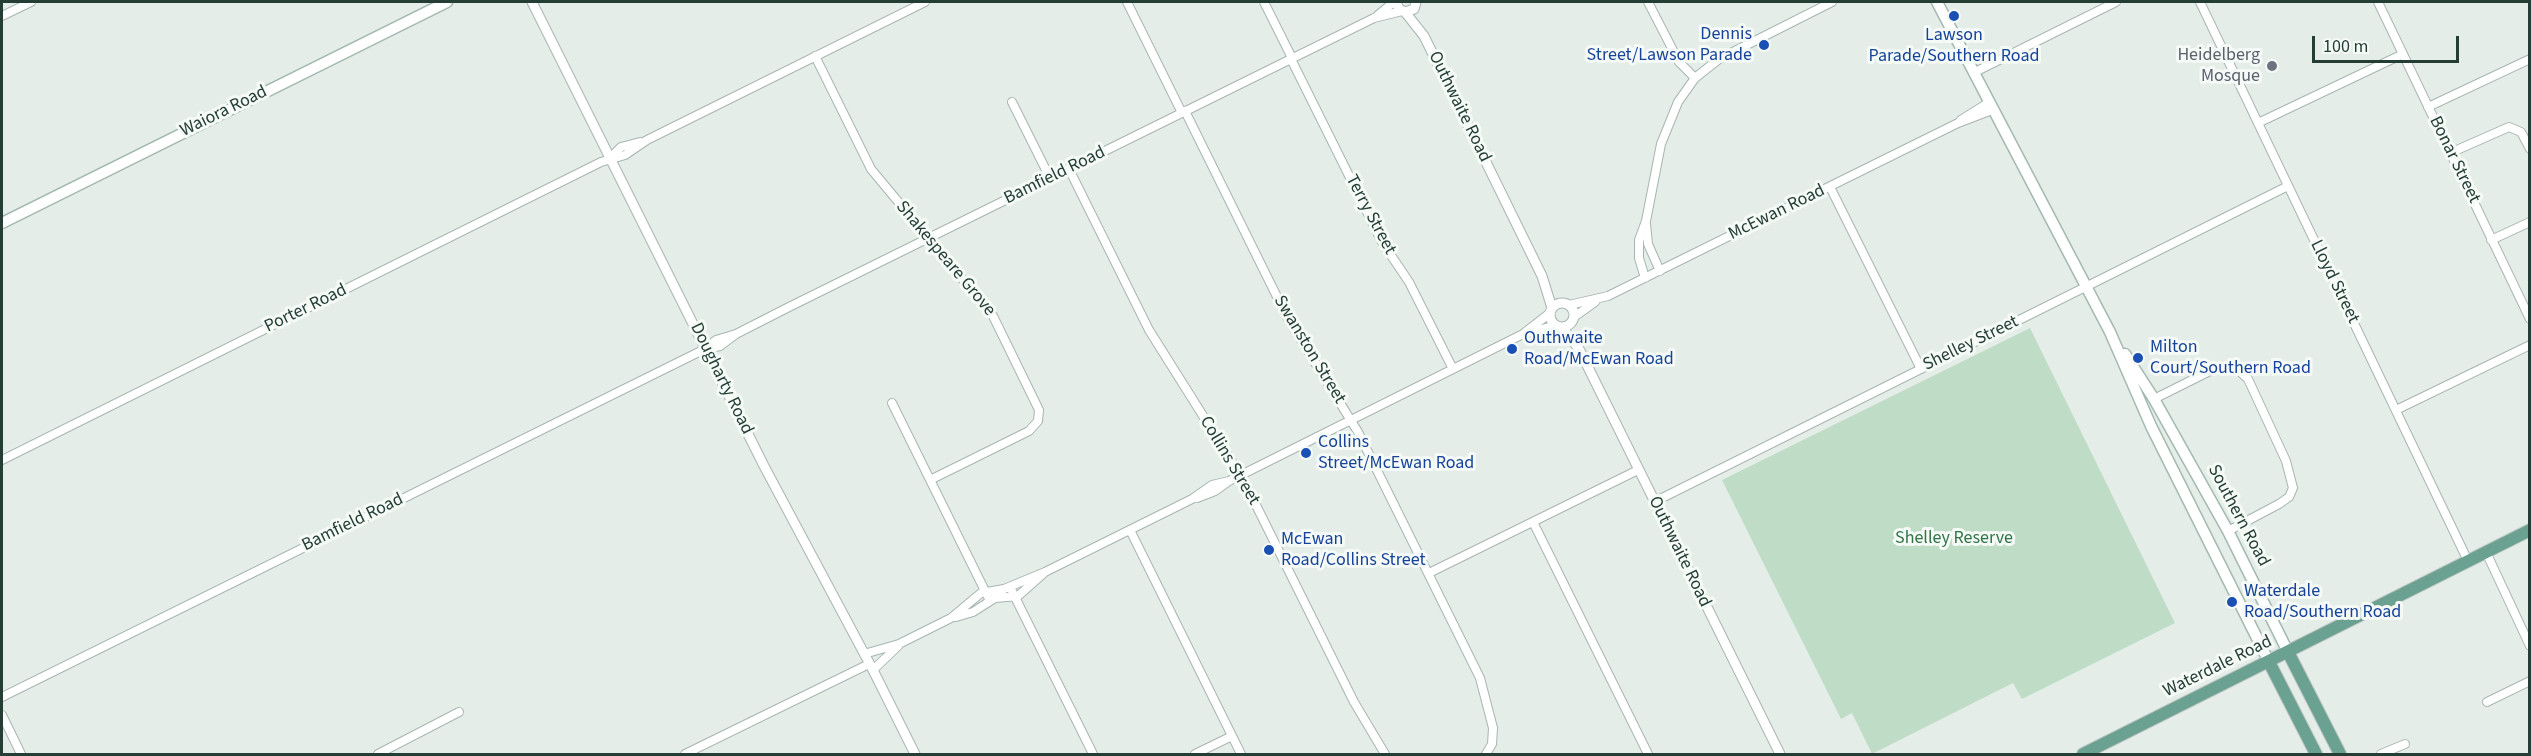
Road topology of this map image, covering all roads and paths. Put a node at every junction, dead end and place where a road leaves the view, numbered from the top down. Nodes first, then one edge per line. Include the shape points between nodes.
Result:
1 (31, 2) edge
2 (447, 2) edge
3 (532, 2) edge
4 (925, 2) edge
5 (1127, 2) edge
6 (1264, 2) edge
7 (1395, 2) edge
8 (1648, 2) edge
9 (1832, 2) edge
10 (1937, 2) edge
11 (2116, 2) edge
12 (2200, 2) edge
13 (2378, 2) edge
14 (1417, 3) edge
15 (21, 4) edge
16 (1403, 11) junction
17 (2, 16) edge
18 (1374, 18) junction
19 (1424, 36) junction
20 (2403, 54) junction
21 (815, 56) junction
22 (1291, 58) junction
23 (2529, 59) edge
24 (1973, 73) junction
25 (1695, 78) junction
26 (1012, 102) dead end
27 (1990, 107) junction
28 (2428, 107) junction
29 (1183, 112) junction
30 (2258, 123) junction
31 (2529, 149) edge
32 (2450, 153) junction
33 (610, 158) junction
34 (1069, 169) junction
35 (1050, 178) junction
36 (2288, 186) junction
37 (1830, 187) junction
38 (1646, 221) junction
39 (2529, 222) edge
40 (2, 223) edge
41 (927, 239) junction
42 (2492, 240) junction
43 (1660, 271) junction
44 (1542, 276) junction
45 (1645, 278) junction
46 (2086, 287) junction
47 (1596, 301) junction
48 (1565, 304) junction
49 (1551, 310) junction
50 (1573, 319) junction
51 (2529, 319) edge
52 (1559, 326) junction
53 (2110, 332) junction
54 (1523, 334) junction
55 (2529, 345) edge
56 (705, 349) junction
57 (1579, 349) junction
58 (1453, 369) junction
59 (1921, 369) junction
60 (2154, 399) junction
61 (892, 403) dead end
62 (2396, 410) junction
63 (1351, 420) junction
64 (2, 460) edge
65 (1638, 470) junction
66 (1240, 475) junction
67 (930, 480) junction
68 (1654, 502) junction
69 (1533, 522) junction
70 (1130, 530) junction
71 (2529, 530) edge
72 (2228, 531) junction
73 (2486, 552) junction
74 (2468, 561) junction
75 (1045, 572) junction
76 (1429, 573) junction
77 (1010, 587) junction
78 (986, 591) junction
79 (1015, 598) junction
80 (990, 601) junction
81 (951, 618) junction
82 (899, 645) junction
83 (2529, 646) edge
84 (2288, 652) junction
85 (864, 654) junction
86 (2269, 662) junction
87 (871, 667) junction
88 (2529, 681) edge
89 (2, 698) edge
90 (2487, 702) dead end
91 (459, 712) dead end
92 (2, 715) edge
93 (1232, 736) junction
94 (2405, 744) dead end
95 (21, 754) edge
96 (378, 754) edge
97 (685, 754) edge
98 (915, 754) edge
99 (1093, 754) edge
100 (1195, 754) edge
101 (1241, 754) edge
102 (1385, 754) edge
103 (1486, 754) edge
104 (1648, 754) edge
105 (1778, 754) edge
106 (2083, 754) edge
107 (2316, 754) edge
108 (2340, 754) edge
109 (2381, 754) edge

1 - 15 street
2 - 40 main road, Waiora Road
3 - 33 street, Dougharty Road
4 - 21 street, Porter Road
5 - 29 street, Swanston Street
6 - 22 street, Terry Street
7 - 16 street, Outhwaite Road
7 - 18 street, Bamfield Road
8 - 25 street via 1679,62
9 - 25 street via 1731,52
10 - 24 main road, Southern Road
11 - 24 street
12 - 30 street, Lloyd Street
13 - 20 street, Bonar Street
14 - 16 street
14 - 19 street, Outhwaite Road
15 - 17 street
16 - 18 street, Bamfield Road
16 - 19 street, Outhwaite Road
18 - 22 street, Bamfield Road
19 - 44 street, Outhwaite Road
20 - 28 street, Bonar Street
20 - 30 street
21 - 33 street, Porter Road via 647,140 621,147
21 - 41 street, Shakespeare Grove via 867,162
22 - 29 street, Bamfield Road
22 - 58 street, Terry Street via 1382,242 1408,282
23 - 28 street
24 - 27 main road, Southern Road
25 - 38 street via 1666,129
26 - 35 street
27 - 37 street, McEwan Road
27 - 46 main road, Southern Road
28 - 32 street, Bonar Street
29 - 34 street, Bamfield Road
29 - 63 street, Swanston Street via 1288,319
30 - 36 street, Lloyd Street
31 - 32 street via 2521,132 2509,127
32 - 42 street, Bonar Street
33 - 56 street, Dougharty Road
33 - 64 street, Porter Road
34 - 35 street, Bamfield Road
34 - 66 street, Collins Street via 1149,330
35 - 41 street, Bamfield Road
36 - 46 street, Shelley Street
36 - 62 street, Lloyd Street
37 - 43 street, McEwan Road
37 - 59 street
38 - 43 street via 1648,244
38 - 45 street via 1638,249
39 - 42 street
41 - 56 street, Bamfield Road via 736,334 716,340
41 - 67 street, Shakespeare Grove via 993,316 1039,416 1029,431
42 - 51 street, Bonar Street
43 - 45 street, McEwan Road
44 - 48 street, Outhwaite Road
44 - 49 street, Outhwaite Road
45 - 47 street, McEwan Road
46 - 53 main road, Southern Road
46 - 59 street, Shelley Street
47 - 48 street, McEwan Road
47 - 50 street, McEwan Road
48 - 49 street
48 - 50 street, Outhwaite Road
49 - 52 street, Outhwaite Road via 1551,320
49 - 54 street
50 - 52 street
50 - 57 street, Outhwaite Road
52 - 54 street
52 - 57 street, Outhwaite Road
53 - 60 main road, Southern Road
53 - 86 main road, Southern Road via 2157,437
54 - 58 street
55 - 62 street
56 - 85 street, Dougharty Road
56 - 89 street, Bamfield Road
57 - 65 street, Outhwaite Road
58 - 63 street
59 - 68 street, Shelley Street
60 - 72 main road, Southern Road
60 - 72 street via 2220,366 2236,368 2248,379 2286,461 2293,488 2280,504
61 - 67 street
62 - 74 street, Lloyd Street
63 - 66 street
63 - 76 street, Swanston Street
65 - 68 street, Outhwaite Road
65 - 69 street
66 - 70 street via 1212,485
66 - 102 street, Collins Street via 1354,702
67 - 78 street
68 - 105 street, Outhwaite Road
69 - 76 street
69 - 104 street
70 - 75 street
70 - 93 street
71 - 73 main road, Waterdale Road
72 - 84 main road, Southern Road
73 - 74 main road, Waterdale Road
73 - 83 street
74 - 84 main road, Waterdale Road
75 - 77 street
75 - 79 street
76 - 103 street, Swanston Street via 1485,690 1493,738
77 - 78 street
77 - 79 street
78 - 80 street
78 - 81 street
79 - 80 street
79 - 99 street
80 - 81 street via 973,612
81 - 82 street
82 - 85 street
82 - 87 street
84 - 86 main road, Waterdale Road
84 - 108 main road, Southern Road
85 - 87 street, Dougharty Road
86 - 106 main road, Waterdale Road
86 - 107 main road, Southern Road
87 - 97 street
87 - 98 street, Dougharty Road
88 - 90 street
91 - 96 street
92 - 95 street
93 - 100 street
93 - 101 street
94 - 109 street

